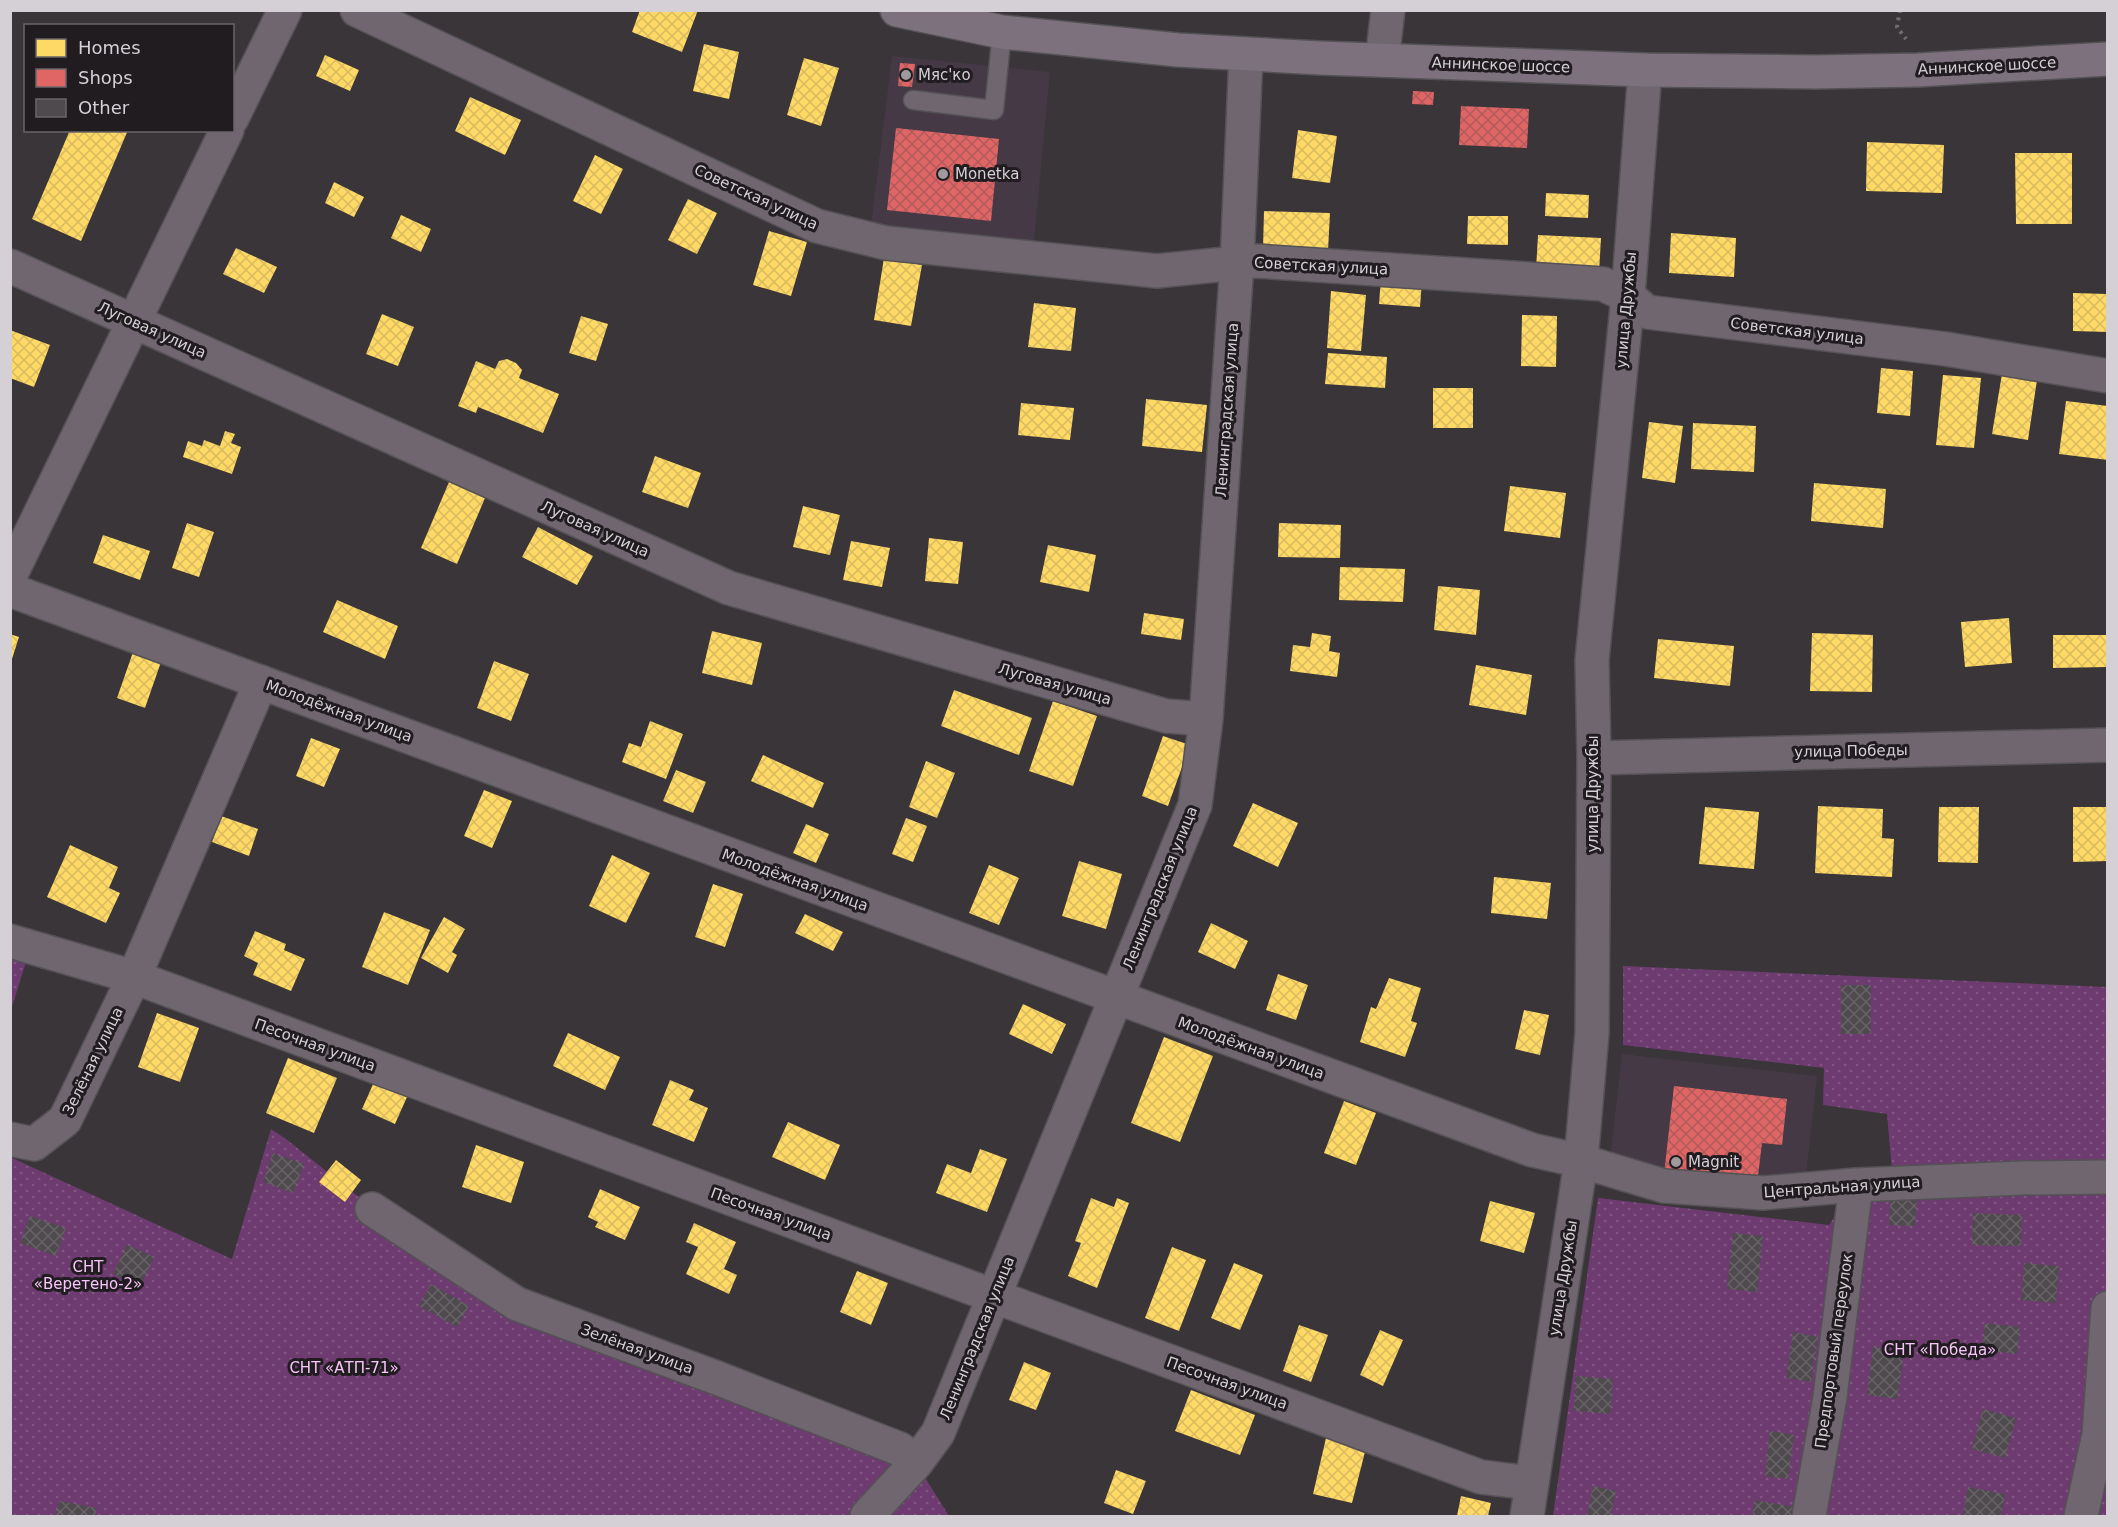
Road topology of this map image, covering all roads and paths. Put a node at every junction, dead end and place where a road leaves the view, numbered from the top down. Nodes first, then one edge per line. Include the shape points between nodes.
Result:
1 (285, 10) edge
2 (357, 10) edge
3 (897, 10) edge
4 (1388, 10) edge
5 (1900, 10) edge
6 (1002, 32) junction
7 (1911, 46) dead end
8 (1246, 54) junction
9 (2108, 58) edge
10 (1382, 60) junction
11 (1645, 70) junction
12 (913, 100) dead end
13 (234, 114) edge
14 (226, 132) edge
15 (1237, 263) junction
16 (10, 266) edge
17 (1628, 296) junction
18 (134, 322) junction
19 (2108, 376) edge
20 (10, 576) edge
21 (10, 590) edge
22 (261, 682) junction
23 (1206, 720) junction
24 (2108, 745) edge
25 (1594, 758) junction
26 (10, 941) edge
27 (134, 977) junction
28 (1115, 998) junction
29 (10, 1139) edge
30 (1581, 1161) junction
31 (2108, 1177) edge
32 (1856, 1185) junction
33 (372, 1209) dead end
34 (993, 1297) junction
35 (2108, 1308) edge
36 (916, 1462) junction
37 (1532, 1483) junction
38 (867, 1516) edge
39 (1527, 1516) edge
40 (1809, 1516) edge
41 (2081, 1516) edge

1 - 13 street
2 - 15 street, Советская улица via 817,226 886,243 1157,271
3 - 6 main road, Аннинское шоссе
4 - 10 street
5 - 7 path via 1897,27
6 - 8 main road, Аннинское шоссе
6 - 12 lane via 994,110
8 - 10 main road, Аннинское шоссе
8 - 15 street, Ленинградская улица
9 - 11 main road, Аннинское шоссе via 1918,70
10 - 11 main road, Аннинское шоссе
11 - 17 street, улица Дружбы
14 - 18 street
15 - 17 street, Советская улица via 1256,261 1603,284
15 - 23 street, Ленинградская улица
16 - 18 street, Луговая улица
17 - 19 street, Советская улица via 1647,312 1946,349
17 - 25 street, улица Дружбы via 1592,660
18 - 20 street
18 - 23 street, Луговая улица via 729,588 1166,716
21 - 22 street, Молодёжная улица
22 - 27 street, Зелёная улица
22 - 28 street, Молодёжная улица
23 - 28 street, Ленинградская улица via 1195,805
24 - 25 street, улица Победы
25 - 30 street, улица Дружбы via 1592,1033
26 - 27 street, Песочная улица
27 - 29 street, Зелёная улица via 65,1120 34,1144
27 - 34 street, Песочная улица
28 - 30 street, Молодёжная улица via 1532,1150
28 - 34 street, Ленинградская улица
30 - 32 street, Центральная улица via 1664,1186 1763,1193
30 - 37 street, улица Дружбы
31 - 32 street, Центральная улица
32 - 40 street, Предпортовый переулок via 1830,1397
33 - 36 street, Зелёная улица via 517,1304 900,1449
34 - 36 street, Ленинградская улица via 938,1433
34 - 37 street, Песочная улица via 1481,1477
35 - 41 street via 2099,1434
36 - 38 street, Ленинградская улица
37 - 39 street, улица Дружбы

